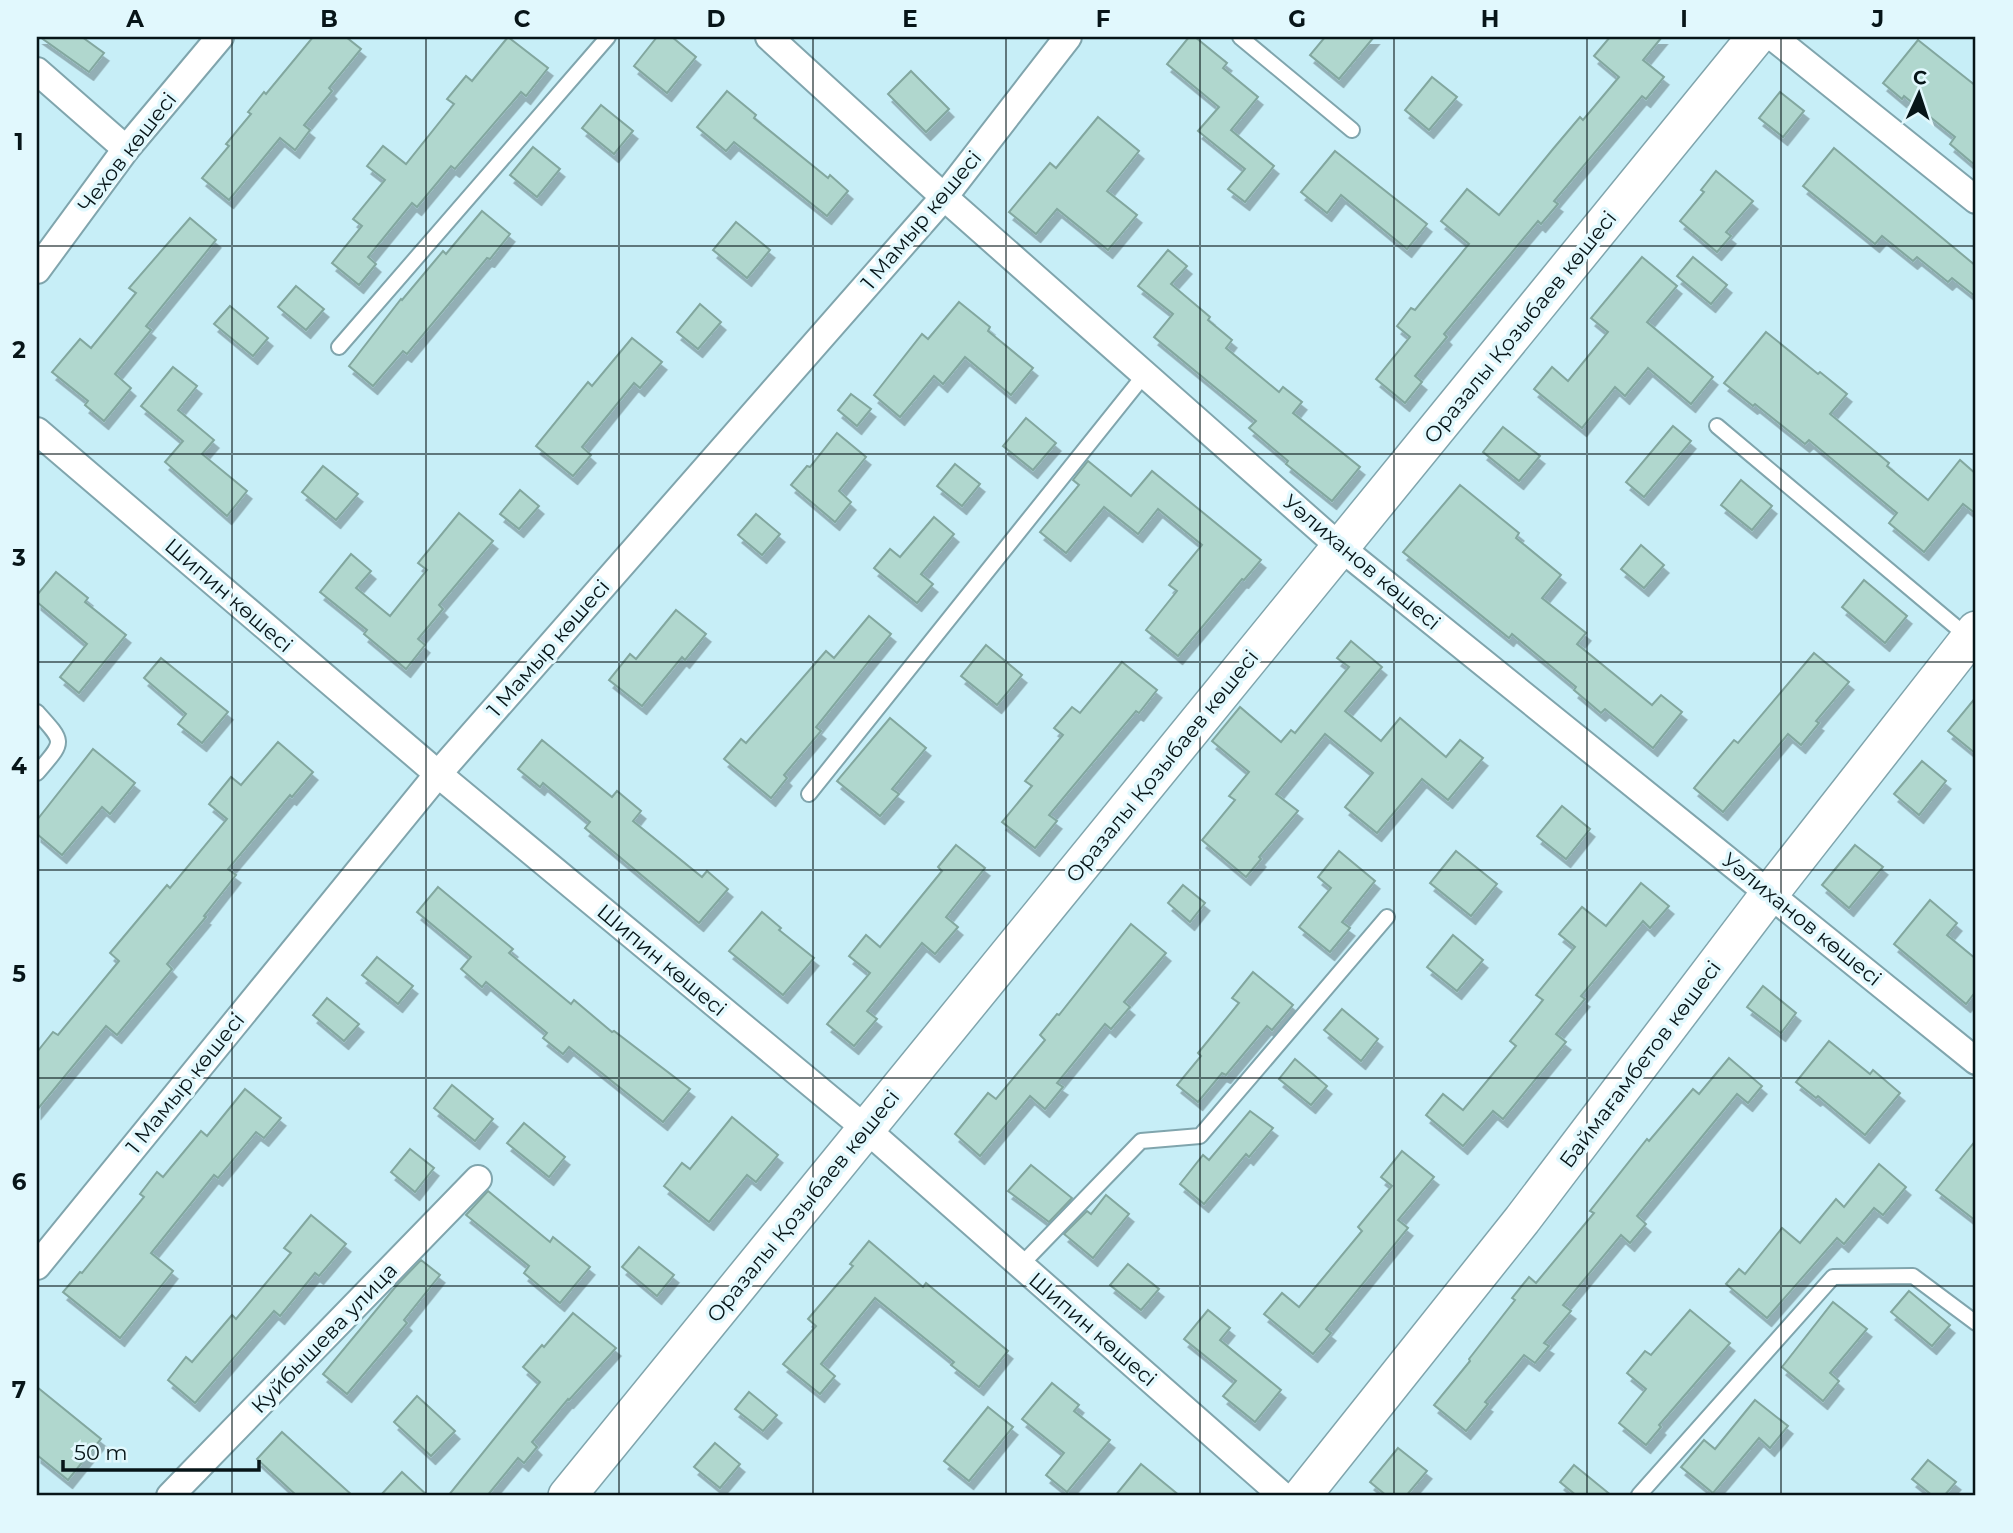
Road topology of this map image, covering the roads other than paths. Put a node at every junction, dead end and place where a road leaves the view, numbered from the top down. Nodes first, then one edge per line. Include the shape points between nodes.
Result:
1 (220, 37) edge
2 (608, 37) edge
3 (769, 37) edge
4 (1068, 37) edge
5 (1240, 37) edge
6 (1756, 37) edge
7 (1773, 37) edge
8 (37, 72) edge
9 (1352, 130) dead end
10 (126, 149) junction
11 (944, 197) junction
12 (1976, 200) edge
13 (37, 270) edge
14 (339, 347) dead end
15 (1145, 374) junction
16 (1717, 426) dead end
17 (37, 430) edge
18 (1340, 547) junction
19 (1974, 637) edge
20 (37, 712) edge
21 (37, 773) edge
22 (438, 774) junction
23 (809, 794) dead end
24 (1770, 893) junction
25 (1387, 917) dead end
26 (1976, 1061) edge
27 (866, 1129) junction
28 (478, 1179) dead end
29 (1021, 1265) junction
30 (37, 1266) edge
31 (1976, 1323) edge
32 (1639, 1495) edge
33 (170, 1496) edge
34 (567, 1496) edge
35 (1283, 1496) edge
36 (1302, 1496) edge

1 - 10 street, Чехов көшесі
2 - 14 lane
3 - 11 street, Уәлиханов көшесі
4 - 11 street, 1 Мамыр көшесі
5 - 9 lane
6 - 18 street, Оразалы Қозыбаев көшесі
7 - 12 street
8 - 10 street
10 - 13 street, Чехов көшесі
11 - 15 street, Уәлиханов көшесі
11 - 22 street, 1 Мамыр көшесі
15 - 18 street, Уәлиханов көшесі
15 - 23 lane
16 - 19 lane
17 - 22 street, Шипин көшесі
18 - 24 street, Уәлиханов көшесі
18 - 27 street, Оразалы Қозыбаев көшесі
19 - 24 street, Баймағамбетов көшесі
20 - 21 lane via 58,741 57,749
22 - 27 street, Шипин көшесі
22 - 30 street, 1 Мамыр көшесі
24 - 26 street, Уәлиханов көшесі
24 - 36 street, Баймағамбетов көшесі via 1522,1220
25 - 29 lane via 1200,1136 1141,1141
27 - 29 street, Шипин көшесі
27 - 34 street, Оразалы Қозыбаев көшесі
28 - 33 street, Куйбышева улица
29 - 35 street, Шипин көшесі
31 - 32 lane via 1913,1276 1833,1277

